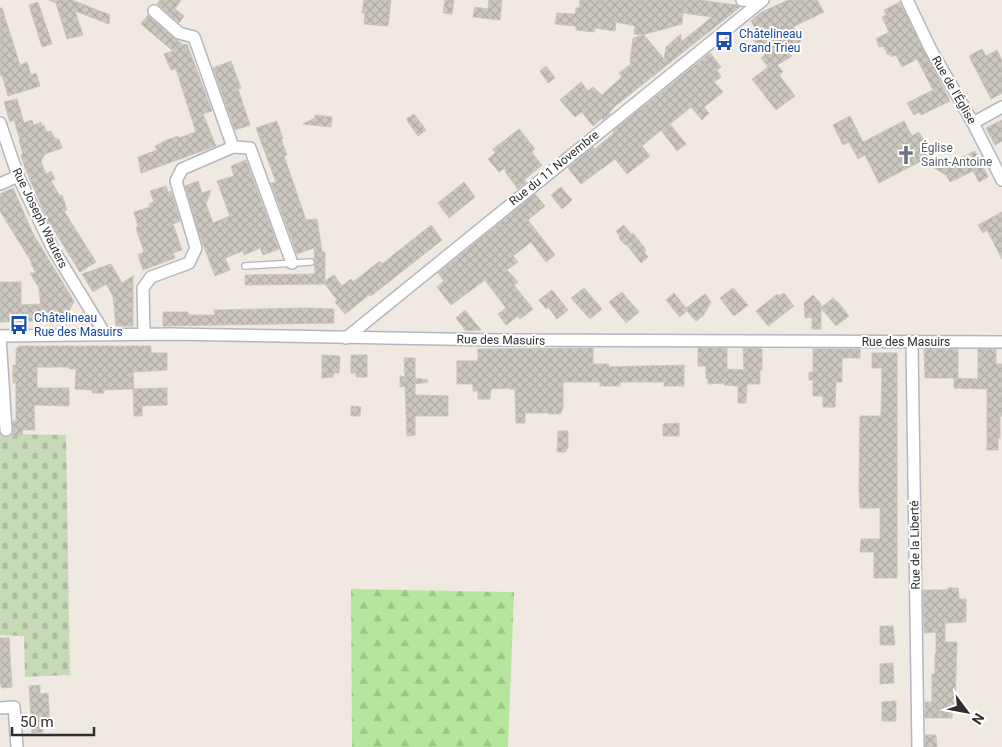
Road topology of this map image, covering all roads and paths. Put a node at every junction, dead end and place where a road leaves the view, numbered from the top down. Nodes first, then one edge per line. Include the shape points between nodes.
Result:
1 (742, 0) edge
2 (907, 0) edge
3 (761, 1) edge
4 (154, 11) dead end
5 (1002, 107) edge
6 (0, 123) edge
7 (973, 123) junction
8 (233, 147) junction
9 (18, 176) junction
10 (1002, 180) edge
11 (0, 184) edge
12 (311, 262) dead end
13 (292, 263) junction
14 (245, 266) dead end
15 (105, 334) junction
16 (144, 334) junction
17 (0, 336) edge
18 (346, 338) junction
19 (1002, 342) edge
20 (912, 343) junction
21 (6, 430) dead end
22 (0, 708) edge
23 (16, 747) edge
24 (918, 747) edge

1 - 3 street
2 - 7 street, Rue de l'Église
3 - 18 street, Rue du 11 Novembre
4 - 8 street via 180,33 194,38
5 - 7 street
6 - 9 street, Rue Joseph Wauters
7 - 10 street, Rue de l'Église
8 - 13 street via 250,148
8 - 16 street via 182,169 176,181 196,248 189,263 151,277 143,288
9 - 11 street
9 - 15 street, Rue Joseph Wauters via 53,248
12 - 13 lane
13 - 14 lane
15 - 16 street, Rue des Masuirs
15 - 17 street, Rue des Masuirs
16 - 18 street, Rue des Masuirs
17 - 21 street, Rue des Masuirs
18 - 20 street, Rue des Masuirs
19 - 20 street, Rue des Masuirs
20 - 24 street, Rue de la Liberté
22 - 23 street via 14,707

